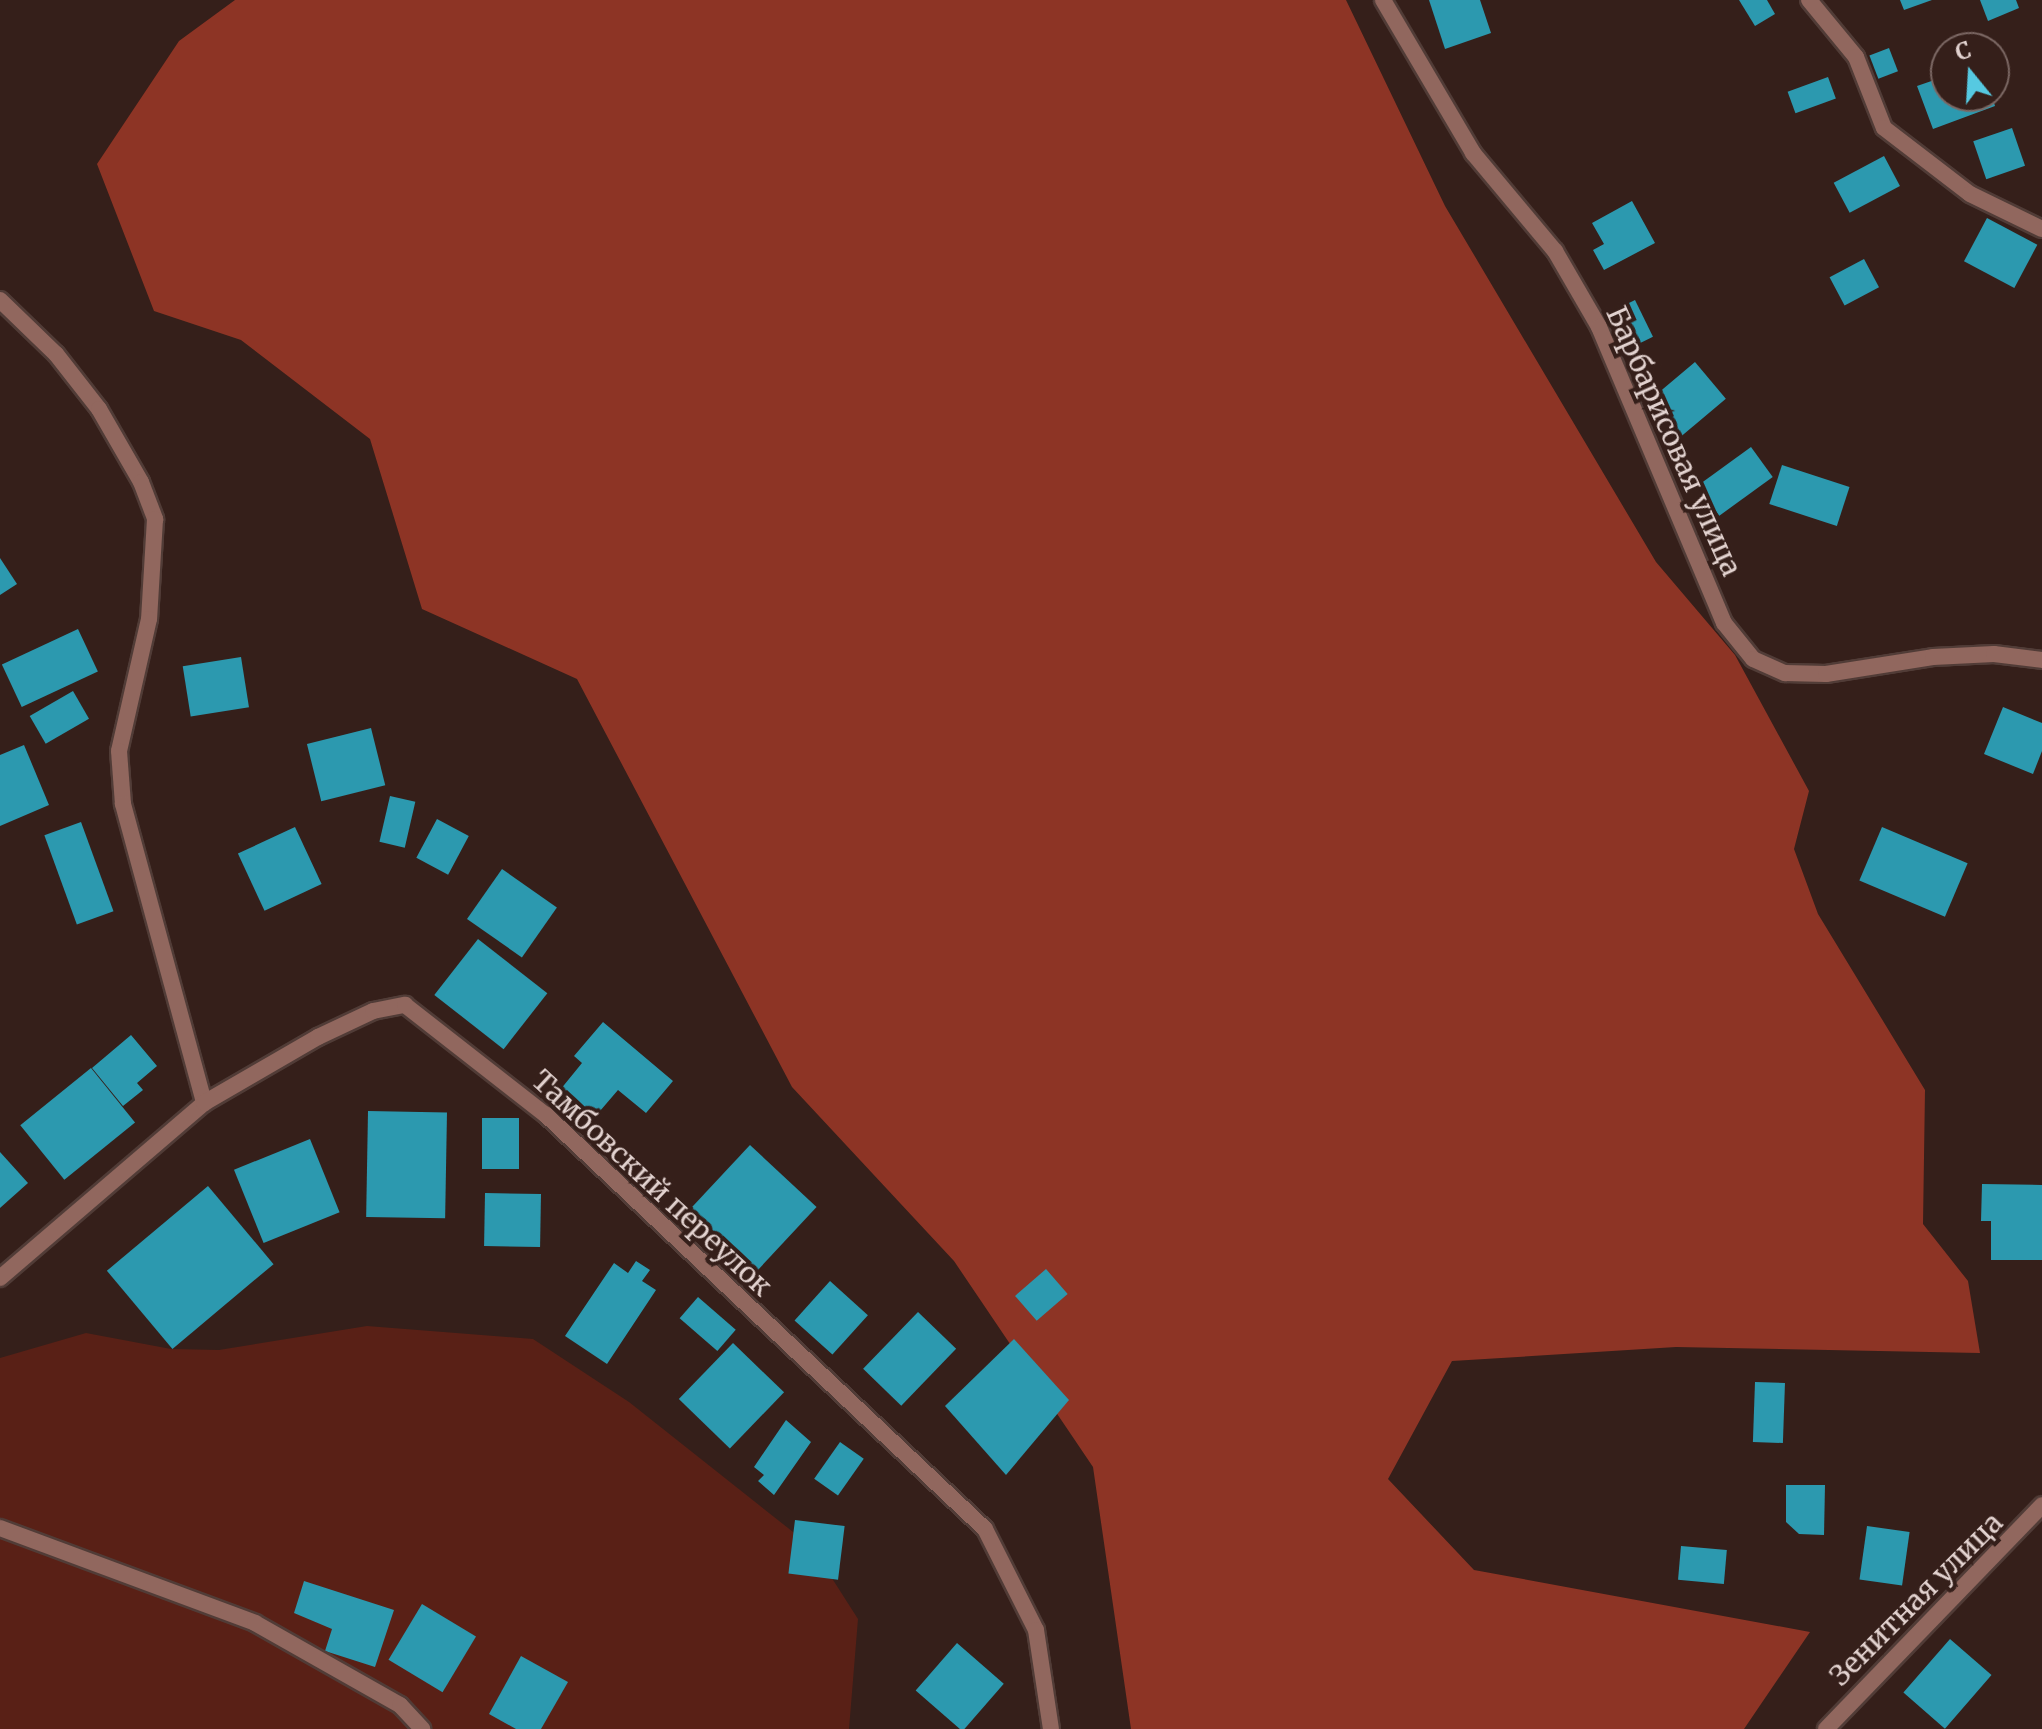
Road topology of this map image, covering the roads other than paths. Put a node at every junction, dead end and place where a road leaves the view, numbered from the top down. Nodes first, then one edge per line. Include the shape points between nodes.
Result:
1 (1383, 0) edge
2 (1809, 0) edge
3 (2042, 229) edge
4 (0, 300) edge
5 (2042, 660) edge
6 (204, 1103) junction
7 (0, 1278) edge
8 (2042, 1505) edge
9 (0, 1528) edge
10 (422, 1729) edge
11 (1051, 1729) edge
12 (1826, 1729) edge

1 - 5 street, Барбарисовая улица via 1473,153 1555,251 1599,327 1724,623 1753,659 1785,673 1826,674 1933,657 1994,654
2 - 3 street via 1856,57 1884,128 1970,194
4 - 6 street via 56,354 99,409 141,482 155,519 149,619 119,751 123,804
6 - 7 street, Тамбовский переулок
6 - 11 street, Тамбовский переулок via 318,1037 373,1011 405,1005 546,1115 985,1529 1036,1630
8 - 12 street, Зенитная улица
9 - 10 street via 255,1623 400,1705

